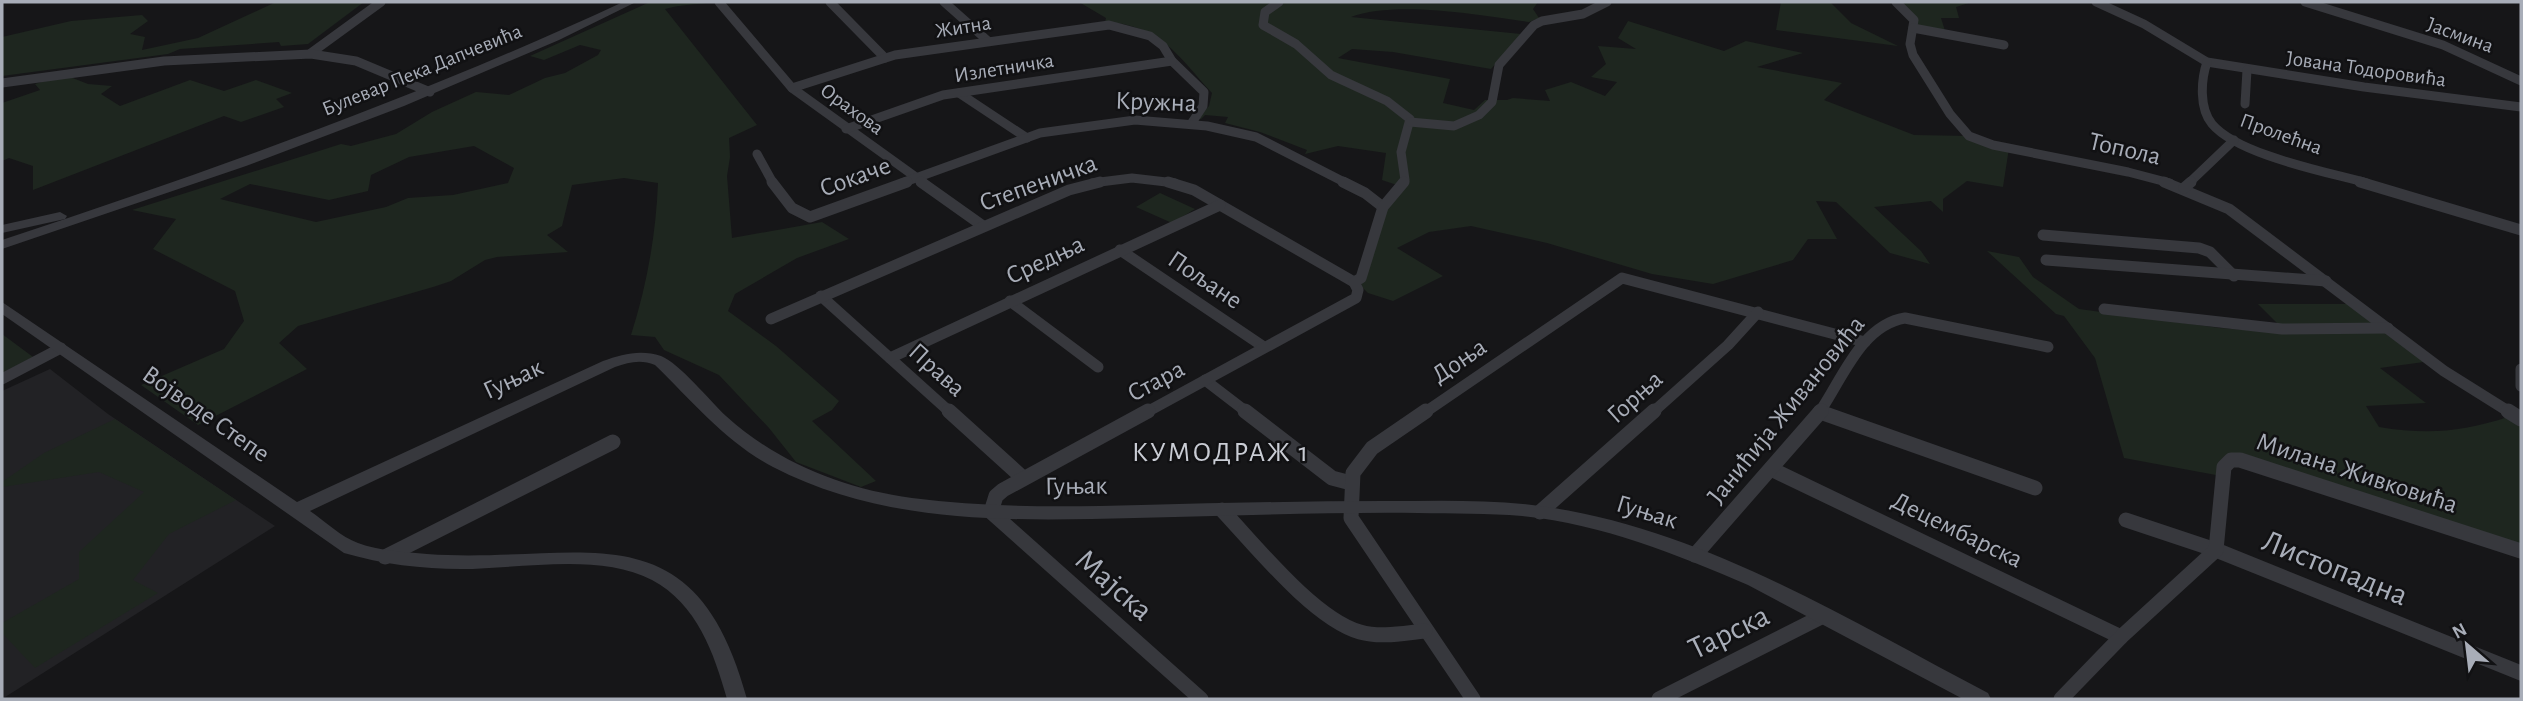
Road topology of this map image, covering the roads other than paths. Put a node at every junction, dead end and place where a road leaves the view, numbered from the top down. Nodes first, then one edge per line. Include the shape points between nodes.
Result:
1 (381, 2) edge
2 (719, 2) edge
3 (830, 2) edge
4 (944, 2) edge
5 (1279, 2) edge
6 (1607, 2) edge
7 (1896, 2) edge
8 (2096, 2) edge
9 (2305, 2) edge
10 (625, 3) edge
11 (1913, 28) junction
12 (988, 41) junction
13 (2004, 45) dead end
14 (311, 54) junction
15 (885, 58) junction
16 (1172, 61) junction
17 (2207, 62) junction
18 (2247, 70) junction
19 (2521, 81) edge
20 (2, 83) edge
21 (792, 88) junction
22 (430, 92) junction
23 (960, 93) junction
24 (2245, 104) dead end
25 (2521, 107) edge
26 (1410, 122) junction
27 (1191, 124) junction
28 (846, 129) junction
29 (1027, 138) junction
30 (2234, 140) junction
31 (757, 154) dead end
32 (230, 166) junction
33 (916, 179) junction
34 (2184, 188) junction
35 (1220, 205) junction
36 (1383, 207) junction
37 (80, 211) junction
38 (982, 226) junction
39 (2, 229) edge
40 (2521, 230) edge
41 (36, 234) junction
42 (2043, 235) dead end
43 (2, 236) edge
44 (2, 245) edge
45 (1120, 250) junction
46 (2, 252) edge
47 (2046, 260) dead end
48 (2234, 276) junction
49 (1627, 278) joint
50 (2326, 281) junction
51 (1354, 282) junction
52 (821, 296) junction
53 (1010, 301) junction
54 (2, 307) edge
55 (2104, 309) dead end
56 (1759, 312) junction
57 (771, 319) dead end
58 (2388, 328) junction
59 (1865, 342) junction
60 (1264, 347) junction
61 (2048, 347) dead end
62 (61, 348) junction
63 (890, 358) junction
64 (1098, 367) dead end
65 (2521, 369) edge
66 (2, 379) edge
67 (1205, 380) junction
68 (2521, 386) edge
69 (1820, 412) junction
70 (2518, 414) edge
71 (613, 442) dead end
72 (1771, 469) junction
73 (1023, 478) junction
74 (1351, 482) junction
75 (2035, 488) dead end
76 (1350, 507) junction
77 (295, 510) junction
78 (1222, 510) junction
79 (991, 512) junction
80 (1540, 512) junction
81 (2126, 520) dead end
82 (2216, 550) junction
83 (2521, 551) edge
84 (1695, 555) junction
85 (385, 557) junction
86 (1824, 616) junction
87 (1425, 631) junction
88 (2121, 637) junction
89 (2521, 673) edge
90 (737, 699) edge
91 (1201, 699) edge
92 (1473, 699) edge
93 (1659, 699) edge
94 (1980, 699) edge
95 (2061, 699) edge

1 - 14 street
2 - 21 street, Орахова
3 - 15 street
4 - 12 street
5 - 26 street via 1265,12 1263,26 1296,44 1331,75 1400,109
6 - 26 street via 1590,12 1534,25 1499,65 1492,102 1479,115 1454,126
7 - 11 street, Топола via 1914,20
8 - 17 street
9 - 19 street, Јасмина via 2460,52
10 - 22 street, Булевар Пека Дапчевића
11 - 13 street
11 - 34 street, Топола via 1911,48 1916,60 1969,136
12 - 15 street, Житна
12 - 16 street, Житна via 1109,25 1150,36
14 - 20 street via 153,62
14 - 22 street via 356,61
15 - 21 street, Житна
16 - 23 street, Излетничка
16 - 27 street, Житна via 1204,92 1203,106
17 - 18 street, Јована Тодоровића
17 - 30 street, Пролећна via 2202,80 2208,116
18 - 24 street
18 - 25 street, Јована Тодоровића
21 - 28 street, Орахова
22 - 32 street, Булевар Пека Дапчевића
23 - 28 street, Излетничка via 926,100
23 - 29 street
26 - 36 street via 1401,152 1405,180
27 - 29 street, Кружна via 1109,122
27 - 36 street, Кружна via 1256,137 1365,193
28 - 33 street, Орахова
29 - 33 street, Кружна
30 - 34 street
30 - 40 street, Пролећна
31 - 33 street, Сокаче via 785,201 806,216
32 - 37 street, Булевар Пека Дапчевића
32 - 41 street, Булевар Пека Дапчевића
33 - 38 street, Орахова
34 - 50 street, Топола via 2229,209
35 - 38 street, Степеничка via 1183,185 1111,179 1069,190
35 - 45 street, Средња
35 - 51 street, Степеничка
36 - 51 street via 1361,278
37 - 39 street
37 - 43 street, Булевар Пека Дапчевића
38 - 52 street, Степеничка
41 - 44 street, Булевар Пека Дапчевића
41 - 46 street
42 - 48 street via 2199,248 2210,252
45 - 53 street, Средња
45 - 60 street, Пољане
47 - 48 street
48 - 50 street
49 - 56 street
49 - 74 street, Доња via 1372,448 1357,465
50 - 58 street, Топола
51 - 60 street, Стара via 1358,293 1354,300
52 - 57 street, Степеничка
52 - 63 street, Права
53 - 63 street, Средња
53 - 64 street
54 - 62 street, Војводе Степе
55 - 58 street via 2282,329
56 - 59 street
56 - 80 street, Горња
58 - 70 street, Топола via 2444,371
59 - 61 street, Јанићија Живановића via 1874,331 1900,318
59 - 69 street, Јанићија Живановића
60 - 67 street, Стара
62 - 66 street
62 - 77 street, Војводе Степе
63 - 73 street, Права
65 - 68 street
67 - 73 street, Стара
67 - 74 street via 1332,478
69 - 72 street, Јанићија Живановића
69 - 75 street
71 - 85 street
72 - 84 street, Јанићија Живановића
72 - 88 street, Децембарска
73 - 79 street, Стара via 996,496
74 - 76 street, Доња
76 - 78 street, Гуњак
76 - 80 street, Гуњак
76 - 87 street via 1351,518
77 - 79 street, Гуњак via 617,360 643,356 661,362 741,440 778,463 884,499
77 - 85 street, Војводе Степе via 351,548
78 - 79 street, Гуњак
78 - 87 street via 1281,574 1335,621 1360,632 1385,635
79 - 91 street, Мајска
80 - 84 street, Гуњак via 1634,534
81 - 82 street, Листопадна
82 - 83 street, Милана Живковића via 2224,467 2231,460 2240,460
82 - 88 street
82 - 89 street, Листопадна
84 - 86 street, Гуњак
85 - 90 street, Војводе Степе via 462,562 594,560 648,570 678,588 712,626
86 - 93 street, Тарска
86 - 94 street, Гуњак
87 - 92 street
88 - 95 street

